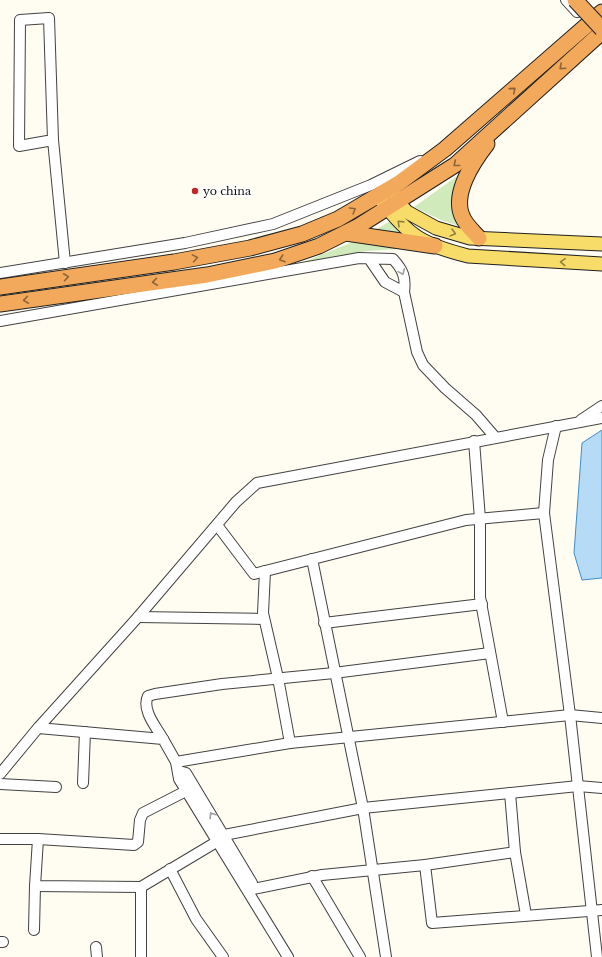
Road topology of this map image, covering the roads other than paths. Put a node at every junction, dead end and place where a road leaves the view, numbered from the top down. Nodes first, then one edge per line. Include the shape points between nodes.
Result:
1 (566, 0) edge
2 (576, 0) edge
3 (596, 0) edge
4 (602, 7) edge
5 (602, 12) edge
6 (598, 32) edge
7 (489, 111) junction
8 (505, 119) junction
9 (53, 140) junction
10 (384, 191) junction
11 (393, 205) junction
12 (346, 233) junction
13 (478, 238) junction
14 (602, 244) edge
15 (435, 246) junction
16 (370, 260) junction
17 (65, 263) junction
18 (602, 264) edge
19 (0, 274) edge
20 (0, 288) edge
21 (404, 292) junction
22 (0, 304) edge
23 (0, 321) edge
24 (602, 406) edge
25 (602, 418) edge
26 (578, 422) junction
27 (556, 426) junction
28 (495, 437) junction
29 (474, 441) junction
30 (544, 513) junction
31 (480, 519) junction
32 (217, 525) junction
33 (312, 559) junction
34 (265, 571) junction
35 (482, 604) junction
36 (138, 617) junction
37 (264, 619) junction
38 (324, 624) junction
39 (490, 653) junction
40 (334, 673) junction
41 (278, 678) junction
42 (570, 715) junction
43 (602, 718) edge
44 (503, 722) junction
45 (38, 728) junction
46 (85, 732) junction
47 (348, 737) junction
48 (163, 739) junction
49 (290, 743) junction
50 (177, 767) junction
51 (0, 774) edge
52 (83, 783) dead end
53 (0, 784) edge
54 (578, 786) junction
55 (56, 787) dead end
56 (602, 788) edge
57 (186, 790) junction
58 (510, 793) junction
59 (363, 808) junction
60 (221, 838) junction
61 (0, 839) edge
62 (38, 839) junction
63 (515, 852) junction
64 (425, 865) junction
65 (170, 870) junction
66 (372, 870) junction
67 (312, 876) junction
68 (35, 886) junction
69 (141, 887) junction
70 (252, 889) junction
71 (597, 911) edge
72 (526, 915) junction
73 (34, 930) dead end
74 (141, 957) edge
75 (223, 957) edge
76 (288, 957) edge
77 (296, 957) edge
78 (360, 957) edge
79 (386, 957) edge
80 (596, 957) edge

1 - 6 street
2 - 6 highway, bridge
3 - 4 highway
5 - 6 highway
7 -> 6 highway
6 -> 8 highway
7 - 10 highway via 445,149
7 - 17 street via 422,160 371,185 273,224 185,244
8 -> 11 highway via 455,165
8 - 13 highway via 465,177 460,198 462,218
9 - 9 street via 19,146 20,20 49,18
9 - 17 street
10 - 11 main road
20 -> 10 highway via 250,248 302,234 338,219
11 - 12 highway
11 -> 13 main road via 436,228
15 -> 11 main road via 402,225
12 - 15 highway
12 -> 22 highway via 304,252 275,261 207,275
13 - 14 main road
18 -> 15 main road via 468,256
16 - 21 street via 385,282
16 -> 21 street via 393,259 401,268 405,280
16 - 23 street via 352,260
17 - 19 street
21 - 28 street via 417,352 423,365 476,415
24 - 26 street
25 - 26 street
26 - 27 street
27 - 28 street
27 - 30 street via 548,460
28 - 29 street
29 - 31 street
29 - 32 street via 257,483 236,502
30 - 31 street
30 - 42 street
31 - 33 street via 466,520
31 - 35 street
32 - 34 street via 254,574
32 - 36 street
33 - 34 street
33 - 38 street
34 - 37 street
35 - 38 street
35 - 39 street
36 - 37 street
36 - 45 street
37 - 41 street
38 - 40 street
39 - 40 street
39 - 44 street
40 - 41 street
40 - 47 street
41 - 48 street via 148,696 147,710
41 - 49 street
42 - 43 street
42 - 44 street
42 - 54 street
44 - 47 street
45 - 46 street
45 - 51 street
46 - 48 street
46 - 52 street
47 - 49 street
47 - 59 street
48 - 50 street
49 - 50 street
50 - 57 street via 179,779
60 -> 50 street via 186,773
53 - 55 street
54 - 56 street
54 - 58 street
54 - 71 street
57 - 60 street
57 - 62 street via 143,813 138,842 134,845
58 - 59 street
58 - 63 street
59 - 60 street
59 - 66 street
60 - 65 street
60 - 70 street
61 - 62 street
62 - 68 street
63 - 64 street
63 - 72 street
64 - 66 street
64 - 72 street via 432,923
65 - 69 street
65 - 75 street via 196,919
66 - 67 street
66 - 79 street
67 - 70 street
67 - 78 street
68 - 69 street
68 - 73 street
69 - 74 street
70 - 76 street
70 - 77 street
71 - 72 street
71 - 80 street

